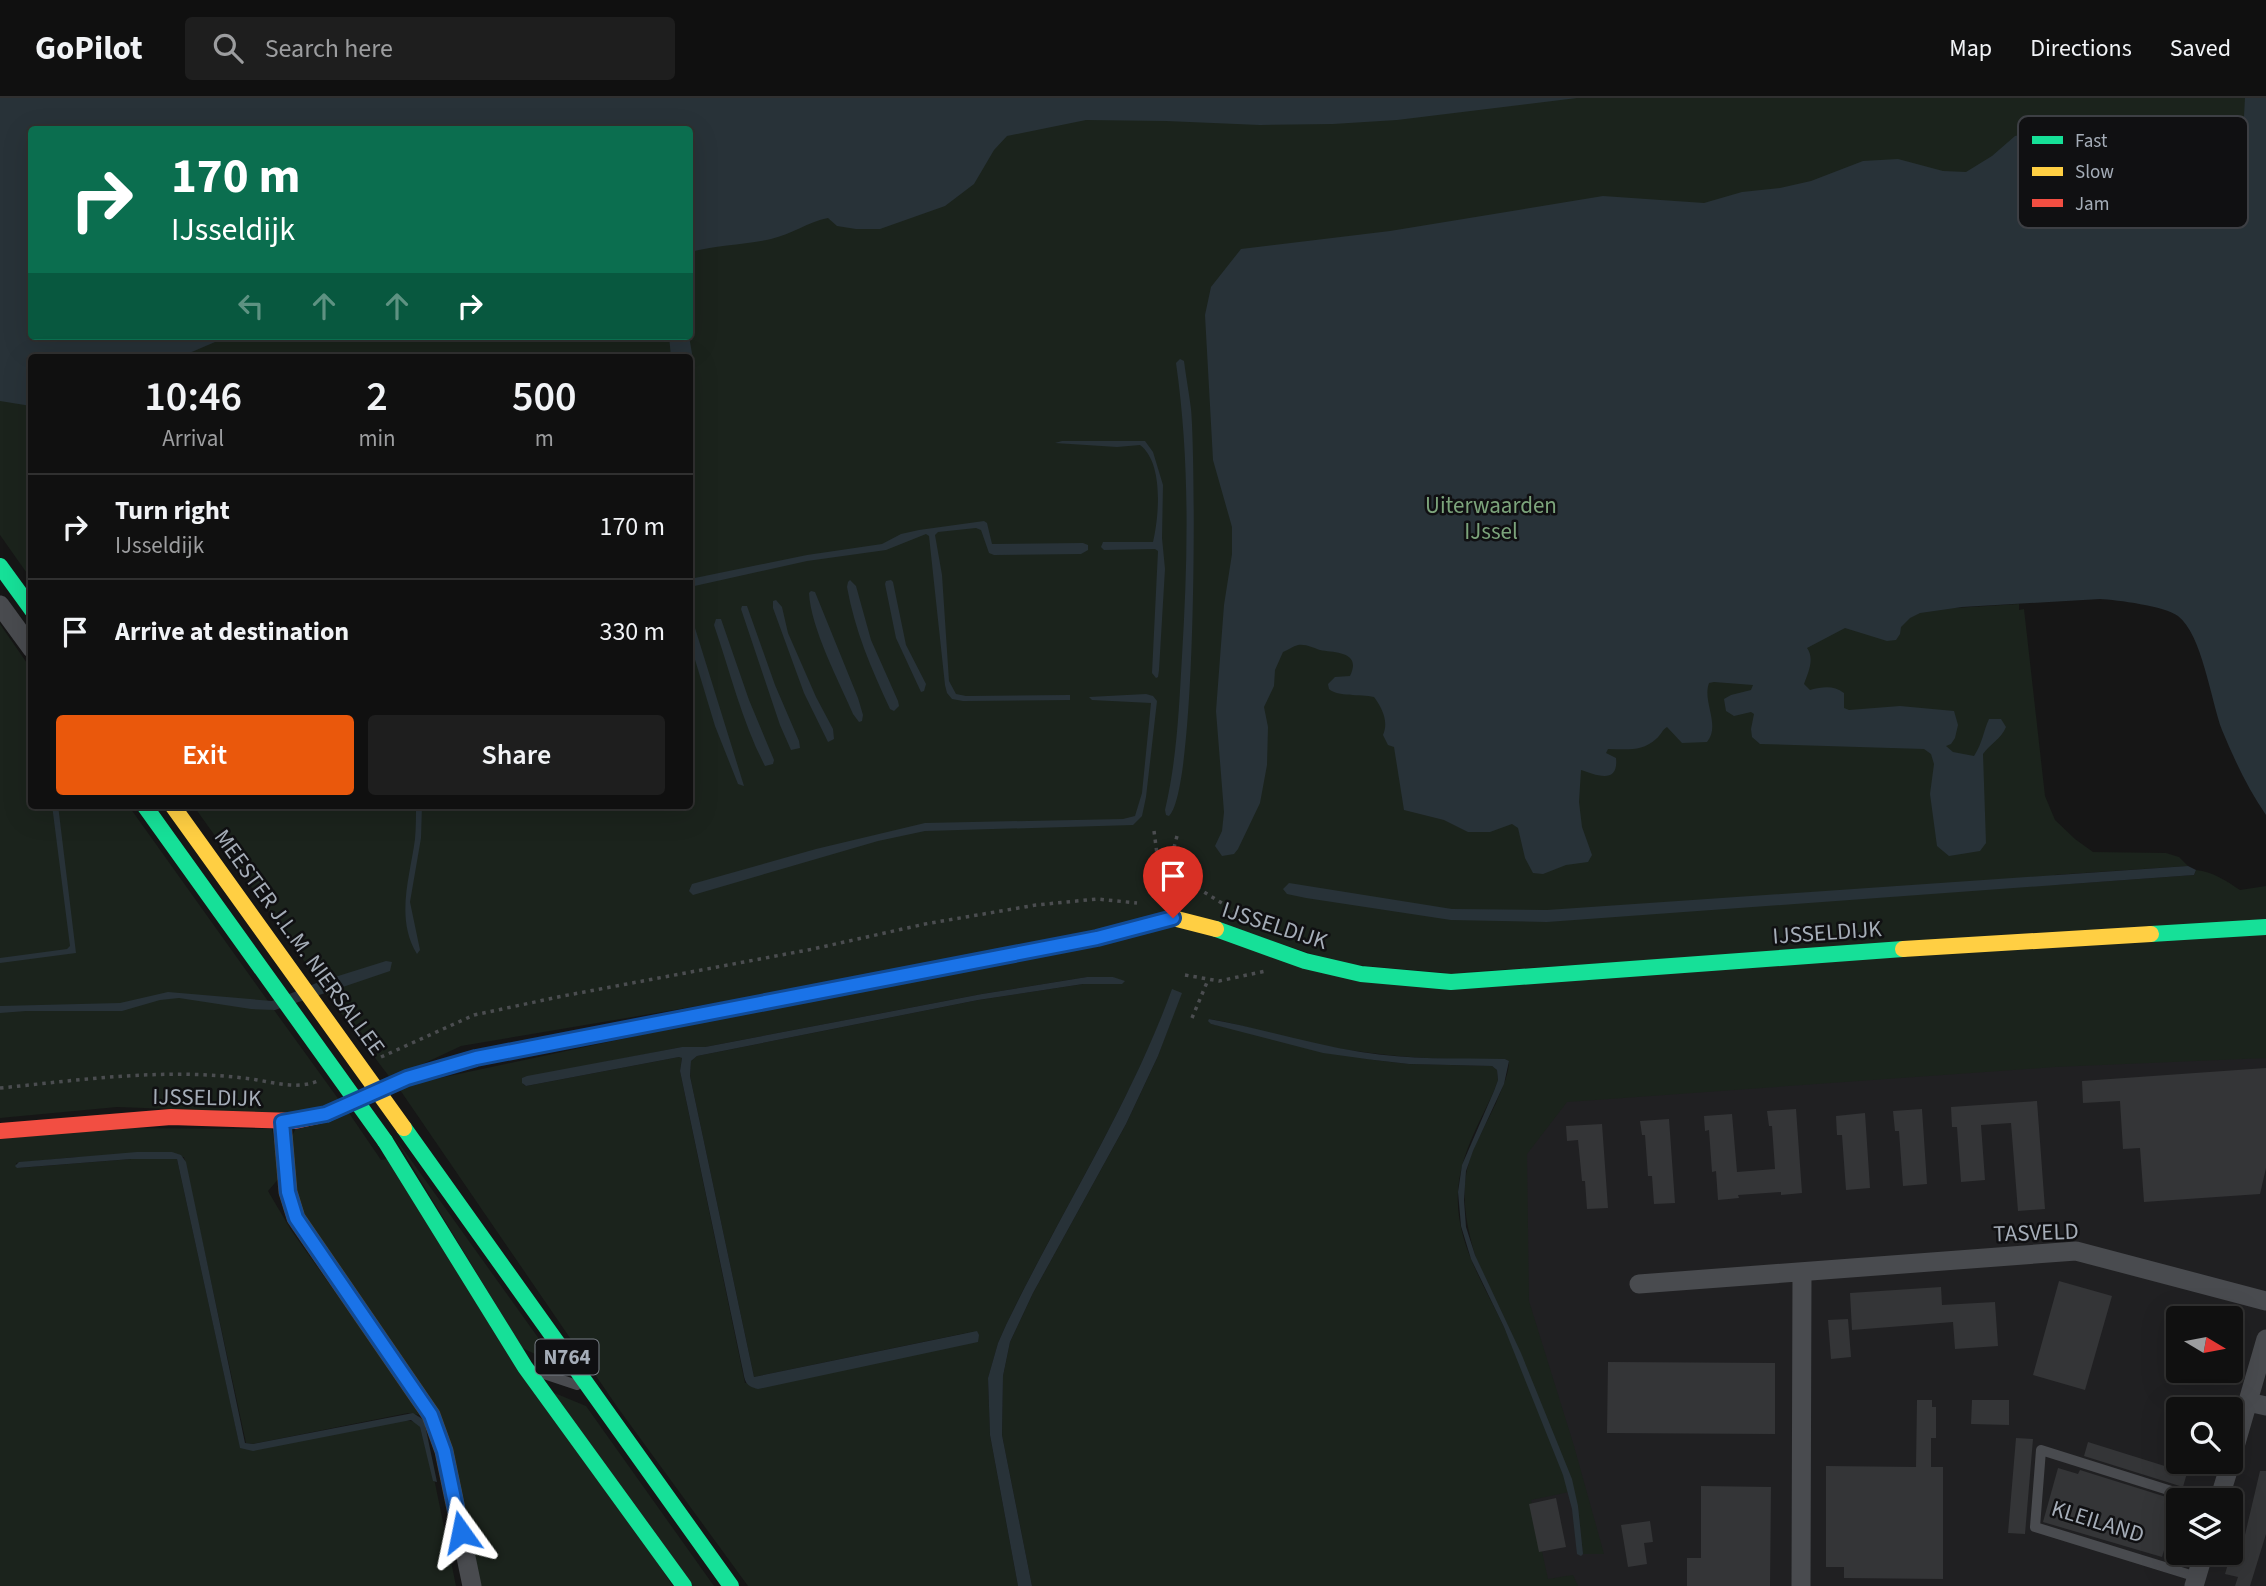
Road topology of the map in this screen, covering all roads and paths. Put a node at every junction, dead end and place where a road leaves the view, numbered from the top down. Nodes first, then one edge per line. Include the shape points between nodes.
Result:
1 (0, 566) edge
2 (28, 604) edge
3 (0, 606) edge
4 (28, 644) edge
5 (147, 809) edge
6 (175, 809) edge
7 (1177, 836) dead end
8 (1178, 876) dead end
9 (1141, 905) dead end
10 (2266, 927) edge
11 (1208, 980) dead end
12 (1192, 1018) dead end
13 (371, 1061) dead end
14 (324, 1079) dead end
15 (0, 1088) edge
16 (282, 1122) junction
17 (0, 1131) edge
18 (1802, 1272) junction
19 (1639, 1284) dead end
20 (2266, 1301) edge
21 (2266, 1339) edge
22 (525, 1367) junction
23 (591, 1390) junction
24 (2257, 1404) edge
25 (2243, 1434) edge
26 (2166, 1490) edge
27 (2170, 1565) edge
28 (2169, 1568) junction
29 (2195, 1581) edge
30 (472, 1586) edge
31 (684, 1586) edge
32 (731, 1586) edge
33 (1801, 1586) edge

1 - 2 street
3 - 4 street
5 - 22 street, MEESTER J.L.M. NIERSALLEE, bridge via 386,1141
6 - 23 street, MEESTER J.L.M. NIERSALLEE / N764, bridge
7 - 8 path via 1171,859
9 - 13 path via 1097,900 1037,905 564,996 474,1015
10 - 16 street, IJSSELDIJK via 1451,982 1338,969 1173,918 1097,938 476,1058 407,1078 326,1114
11 - 12 path
14 - 15 path via 286,1085 183,1073
16 - 17 street, IJSSELDIJK via 171,1117
16 - 30 street via 287,1185 296,1218 422,1401 439,1434
18 - 19 street, TASVELD
18 - 20 street, TASVELD via 2076,1251
18 - 33 street
21 - 24 street
22 - 23 lane
22 - 31 street, MEESTER J.L.M. NIERSALLEE
23 - 32 street, MEESTER J.L.M. NIERSALLEE / N764
24 - 25 street
26 - 28 lane, KLEILAND via 2041,1450 2035,1527
27 - 28 lane, KLEILAND
28 - 29 lane, KLEILAND

